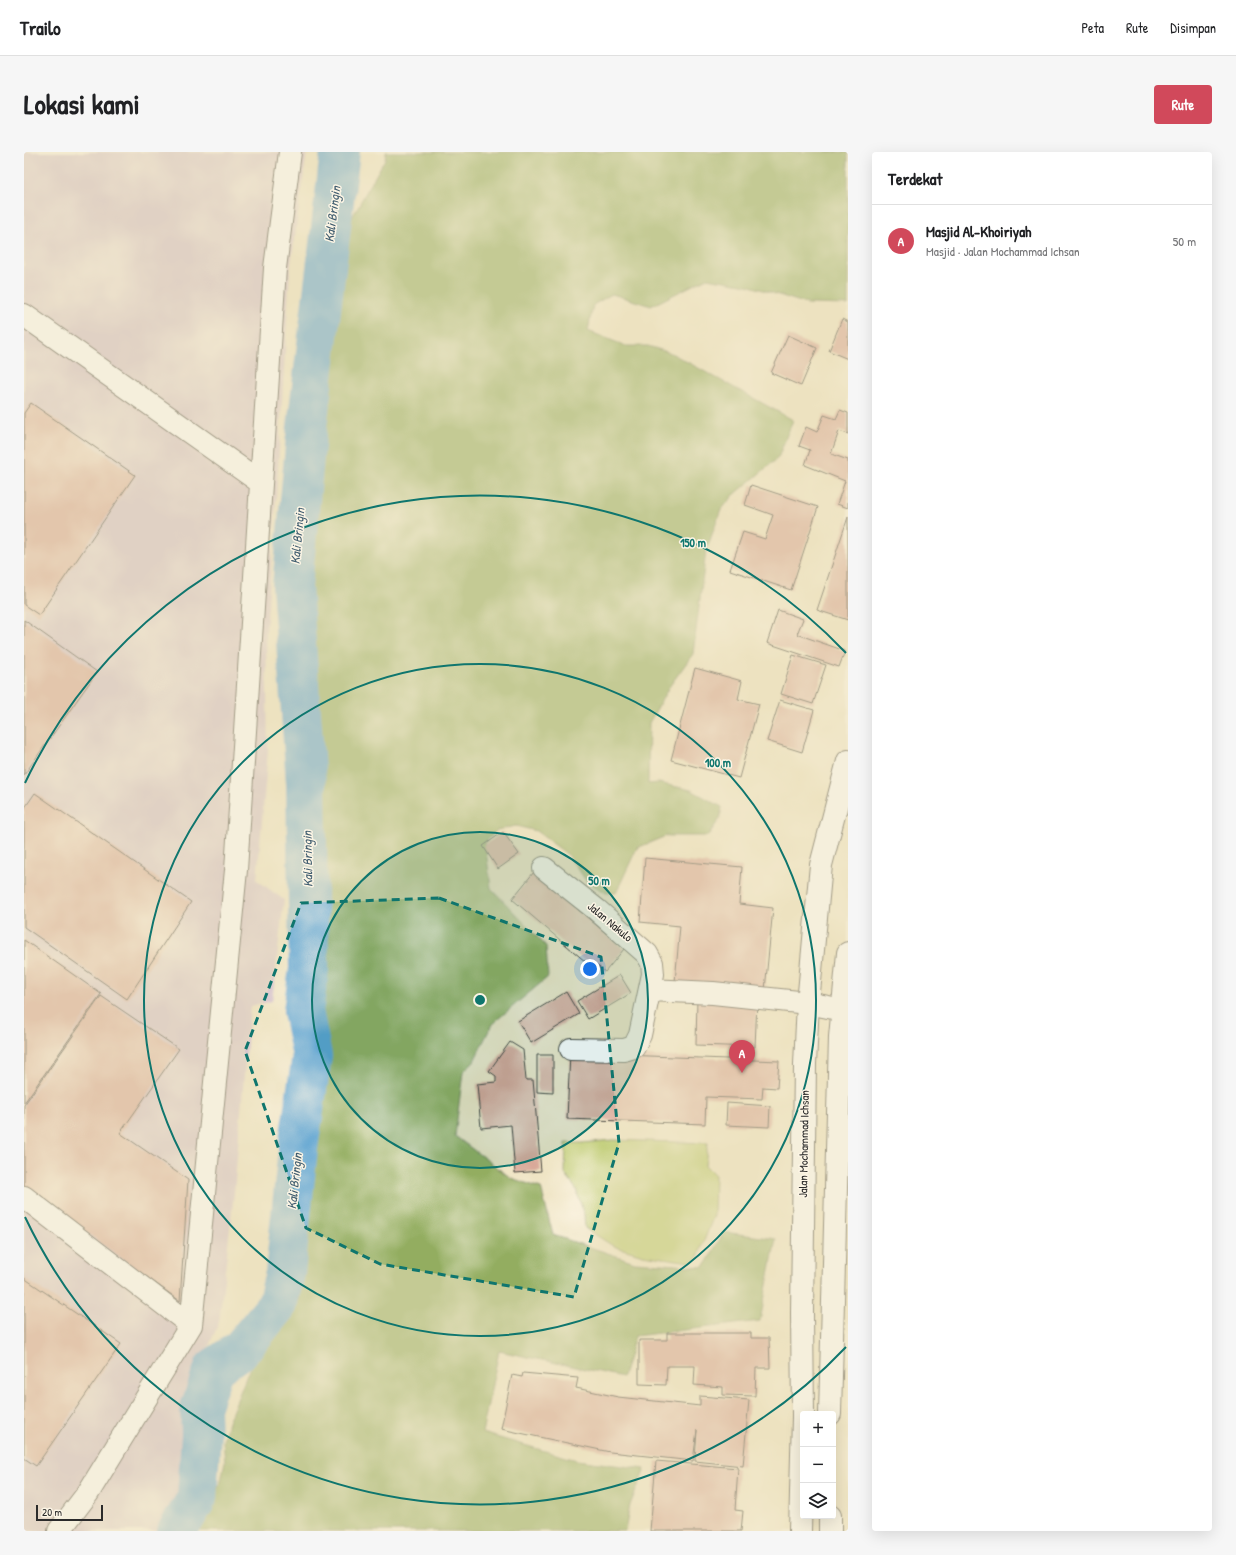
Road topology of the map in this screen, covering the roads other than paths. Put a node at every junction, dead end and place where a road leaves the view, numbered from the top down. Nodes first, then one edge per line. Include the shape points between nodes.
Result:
1 (290, 152) edge
2 (24, 315) edge
3 (260, 482) junction
4 (846, 774) edge
5 (544, 868) dead end
6 (848, 953) edge
7 (650, 990) junction
8 (808, 1003) junction
9 (845, 1010) edge
10 (571, 1049) dead end
11 (24, 1197) edge
12 (191, 1325) junction
13 (830, 1411) edge
14 (830, 1519) edge
15 (59, 1531) edge
16 (800, 1531) edge
17 (830, 1531) edge

1 - 3 main road via 274,268
2 - 3 main road
3 - 12 main road via 236,870
4 - 8 main road, Jalan Mochammad Ichsan via 821,865
5 - 7 main road, Jalan Nakulo via 647,954 652,963 653,974
6 - 9 main road
7 - 8 main road via 713,993
7 - 10 main road, Jalan Nakulo via 640,1035 634,1046 624,1050
8 - 9 main road
8 - 16 main road, Jalan Mochammad Ichsan
9 - 13 main road via 840,1037
11 - 12 main road
12 - 15 main road via 88,1493
14 - 17 main road

